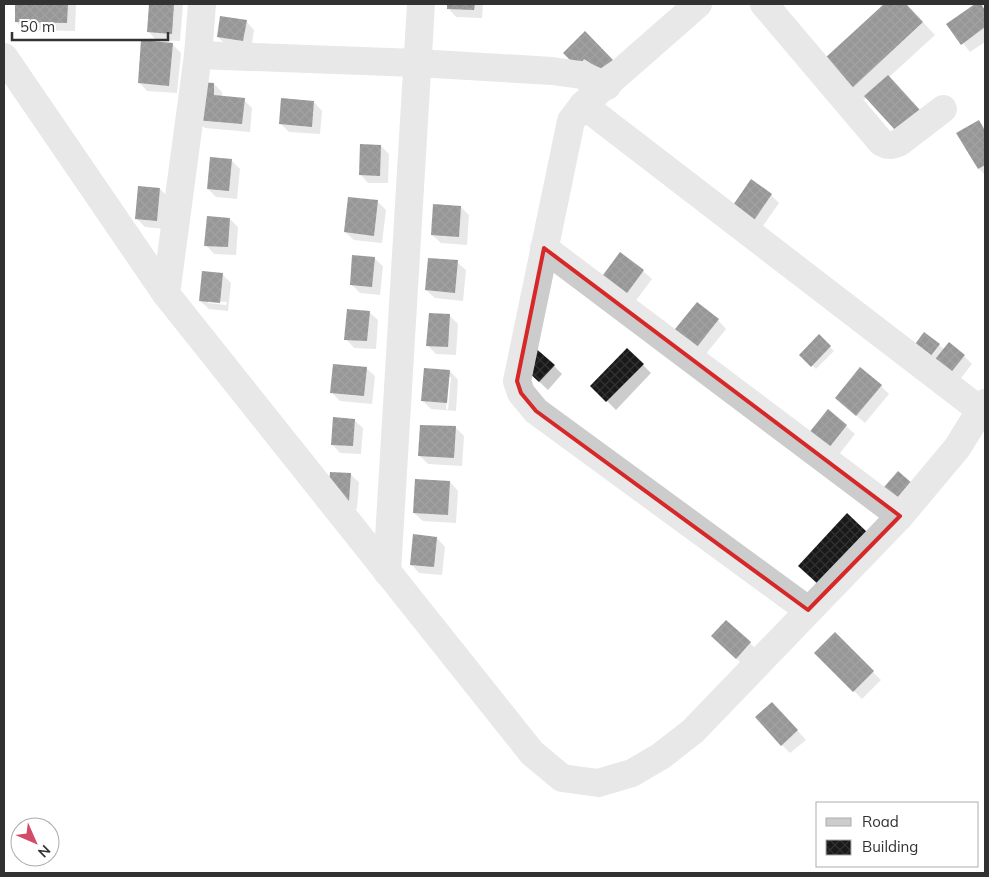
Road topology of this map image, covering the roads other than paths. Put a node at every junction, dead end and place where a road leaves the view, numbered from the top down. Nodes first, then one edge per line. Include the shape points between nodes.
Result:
1 (202, 4) edge
2 (421, 4) edge
3 (698, 4) edge
4 (764, 4) edge
5 (198, 55) junction
6 (4, 57) edge
7 (417, 62) junction
8 (607, 86) junction
9 (583, 105) junction
10 (943, 109) dead end
11 (544, 248) junction
12 (166, 294) junction
13 (983, 407) edge
14 (900, 516) junction
15 (386, 572) junction
16 (808, 610) junction

1 - 5 street
2 - 7 street
3 - 8 street
4 - 10 street via 886,145 900,142
5 - 7 street
5 - 12 street
6 - 12 street
7 - 8 street via 581,74
7 - 15 street
8 - 9 street
9 - 11 street via 571,121 566,139
9 - 13 street
11 - 14 street
11 - 16 street via 517,381 520,393 536,411
12 - 15 street
13 - 14 street via 957,448
14 - 16 street
15 - 16 street via 532,753 562,778 598,783 632,773 693,732

